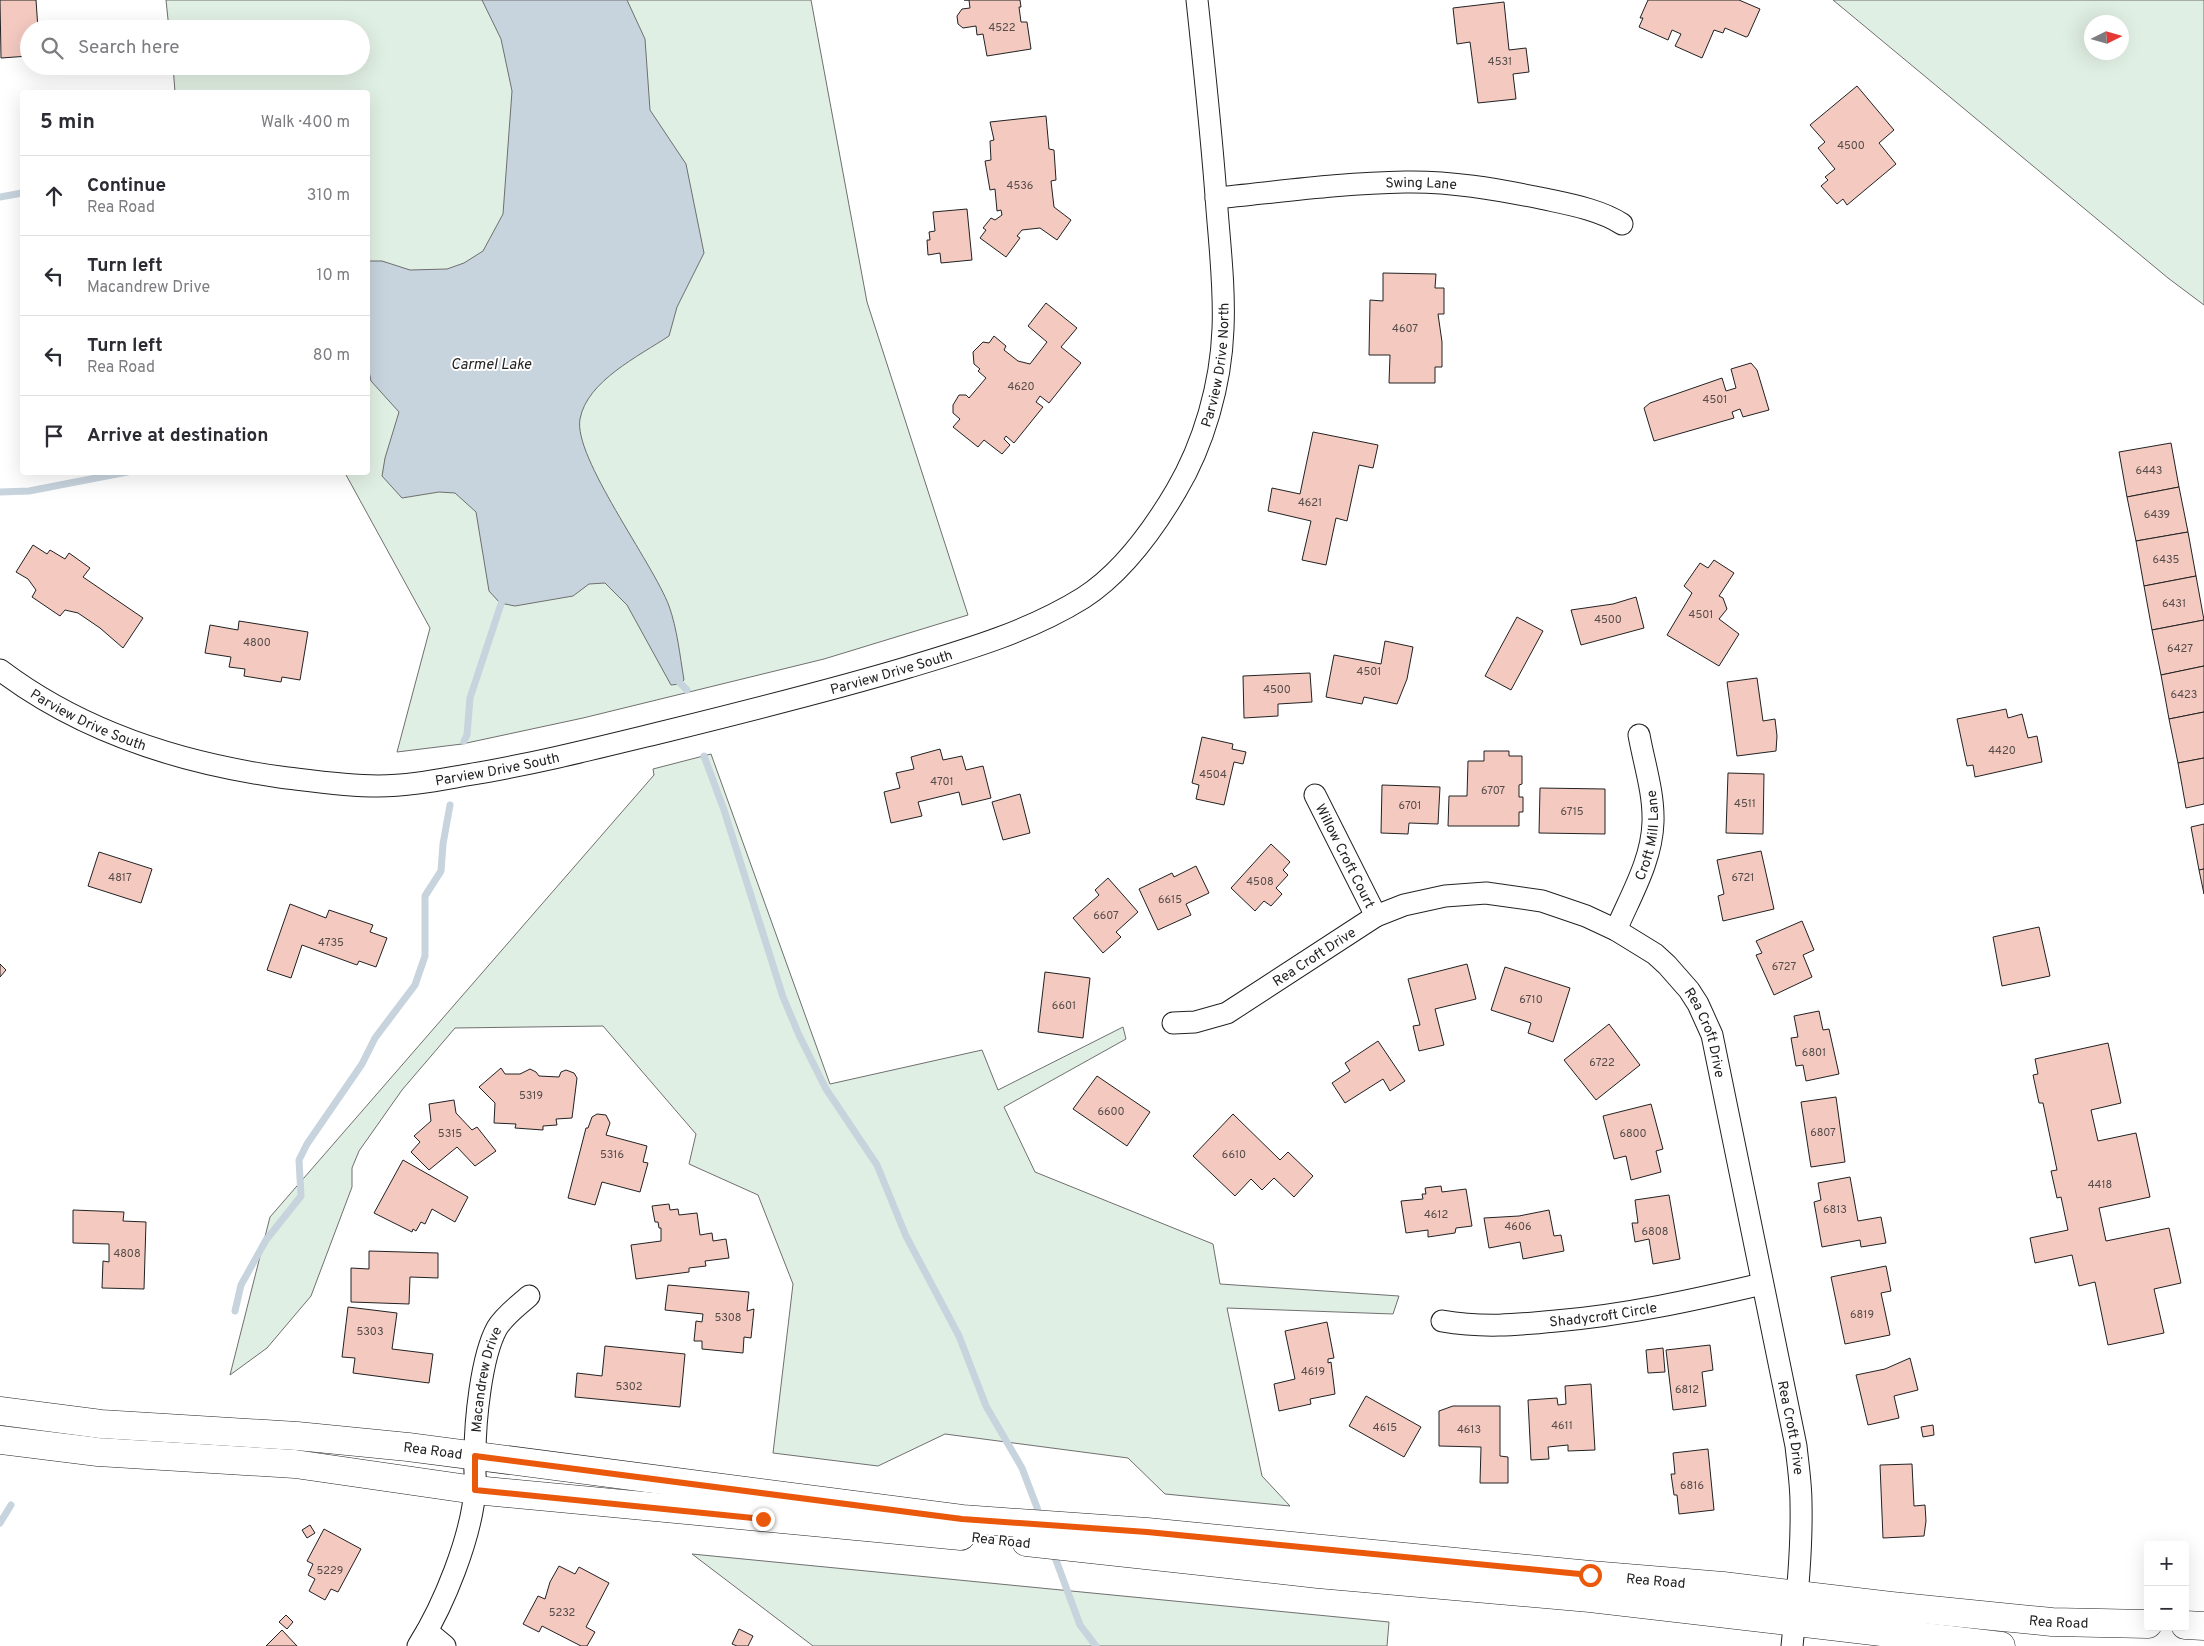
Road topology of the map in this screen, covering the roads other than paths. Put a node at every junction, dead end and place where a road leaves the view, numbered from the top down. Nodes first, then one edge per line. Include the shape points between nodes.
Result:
1 (1197, 0) edge
2 (1216, 198) junction
3 (1622, 224) dead end
4 (1002, 636) joint
5 (0, 670) edge
6 (1639, 735) dead end
7 (1315, 795) dead end
8 (1376, 916) junction
9 (1616, 930) junction
10 (1173, 1023) dead end
11 (1762, 1284) junction
12 (529, 1296) dead end
13 (1442, 1321) dead end
14 (0, 1411) edge
15 (0, 1440) edge
16 (475, 1456) junction
17 (475, 1490) junction
18 (964, 1528) junction
19 (1795, 1621) edge
20 (2144, 1624) edge
21 (2189, 1625) edge
22 (2204, 1626) edge
23 (422, 1639) edge
24 (445, 1646) edge
25 (2001, 1646) edge

1 - 2 street, Parview Drive North
2 - 3 street, Swing Lane via 1342,186 1435,182 1488,187 1550,200 1609,215
2 - 4 street, Parview Drive North via 1223,331 1207,421 1188,467 1150,531 1104,582 1048,618
4 - 5 street, Parview Drive South via 834,690 593,749 504,769 380,786 252,773 176,757 94,726 40,698
6 - 9 street, Croft Mill Lane via 1653,823 1649,852
7 - 8 street, Willow Croft Court
8 - 9 street, Rea Croft Drive via 1404,905 1445,896 1486,893 1542,901
8 - 10 street, Rea Croft Drive via 1227,1013 1195,1022
9 - 11 street, Rea Croft Drive via 1668,964 1698,1004 1712,1035
11 - 13 street, Shadycroft Circle via 1671,1306 1592,1318 1475,1326
11 - 19 street, Rea Croft Drive via 1796,1446 1801,1502
12 - 16 street, Macandrew Drive via 506,1315 496,1329 482,1380
14 - 16 main road, Rea Road via 101,1424 297,1436
15 - 17 main road, Rea Road via 98,1452 295,1464
16 - 17 street, Macandrew Drive
16 - 18 main road, Rea Road
17 - 18 main road, Rea Road
17 - 23 street, Macandrew Drive via 450,1582
18 - 19 main road, Rea Road via 1723,1586
19 - 20 main road, Rea Road
19 - 25 main road, Rea Road
21 - 22 main road
23 - 24 street

